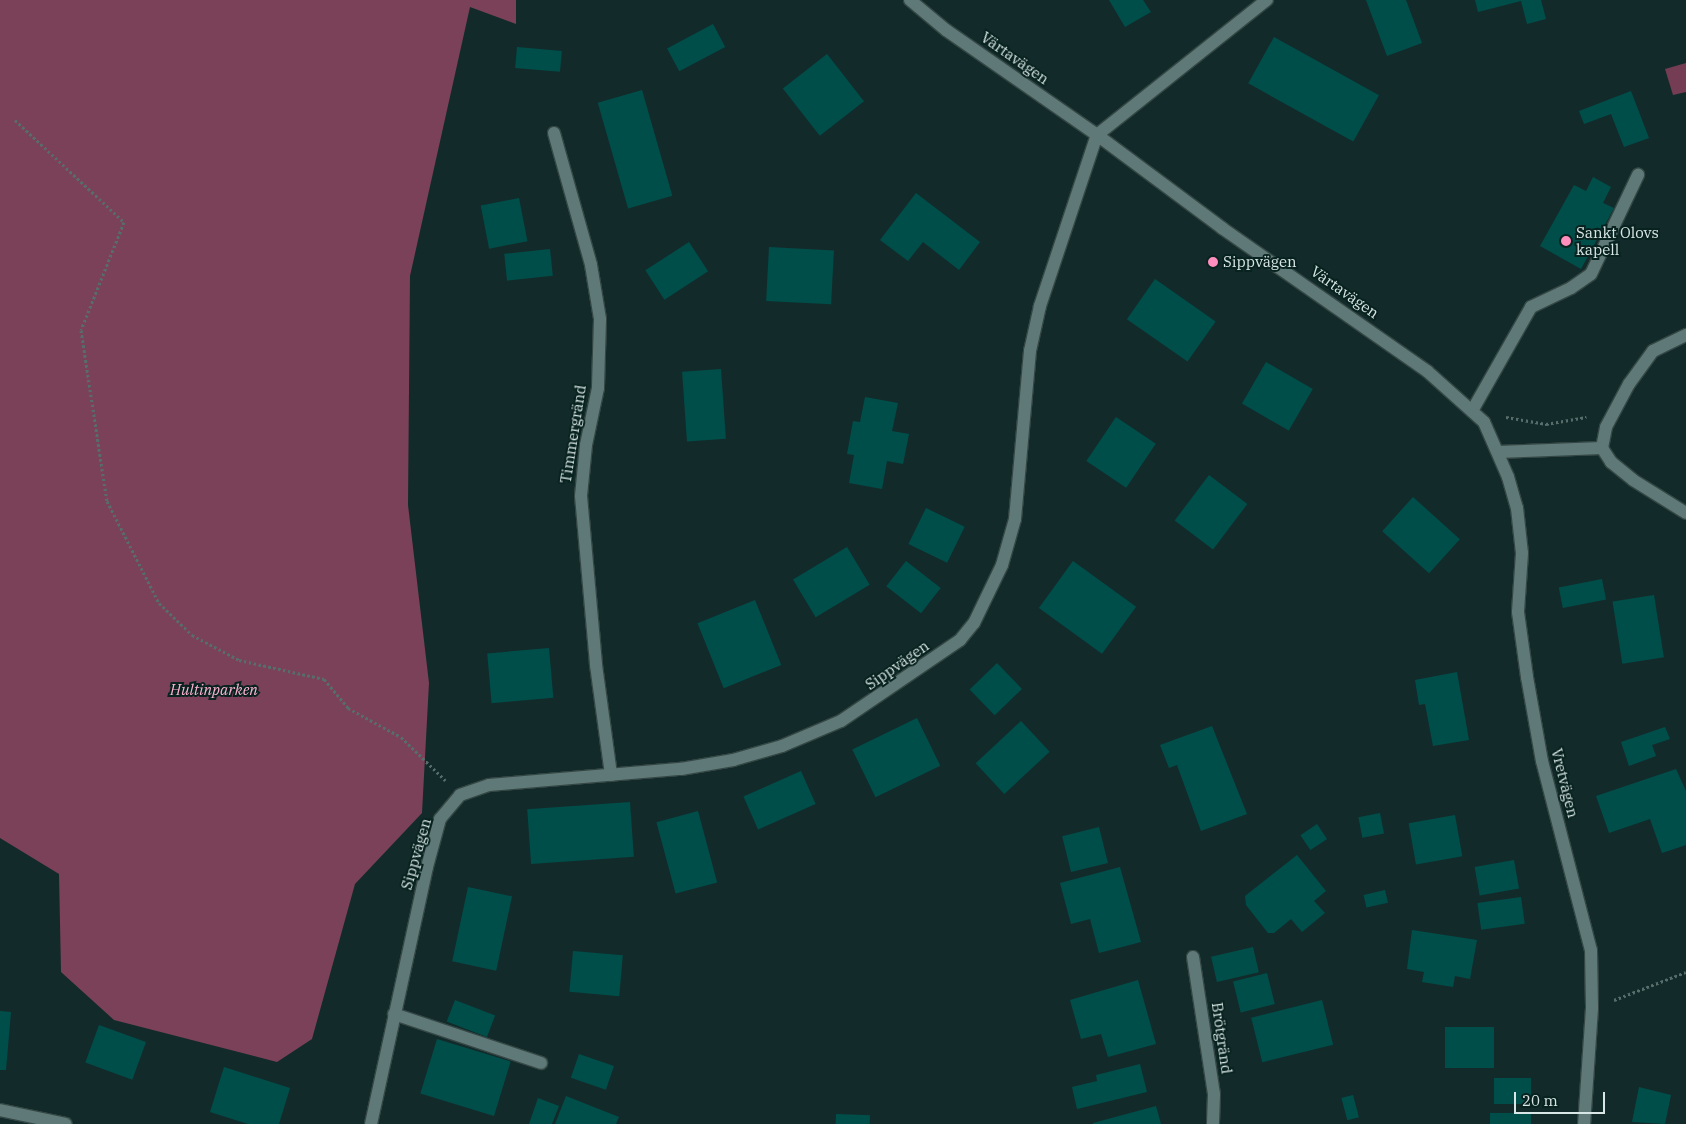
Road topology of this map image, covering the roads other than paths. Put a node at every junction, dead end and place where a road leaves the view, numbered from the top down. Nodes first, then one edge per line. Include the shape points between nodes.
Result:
1 (910, 0) edge
2 (1267, 0) edge
3 (554, 133) dead end
4 (1097, 135) junction
5 (1638, 175) dead end
6 (1686, 334) edge
7 (1472, 411) junction
8 (1602, 448) junction
9 (1498, 452) junction
10 (1686, 513) edge
11 (611, 775) junction
12 (1193, 956) dead end
13 (394, 1014) junction
14 (541, 1063) dead end
15 (0, 1110) edge
16 (66, 1124) edge
17 (371, 1124) edge
18 (1213, 1124) edge
19 (1584, 1124) edge

1 - 4 street, Värtavägen via 946,30
2 - 4 street
3 - 11 street, Timmergränd via 591,265 600,319 598,388 586,445 581,496 596,665
4 - 7 street, Värtavägen via 1222,228 1428,371
4 - 11 street, Sippvägen via 1040,306 1030,351 1015,519 1002,565 974,623 960,640 842,721 782,746 733,760 690,768
5 - 7 street via 1590,274 1571,288 1531,307
6 - 8 street via 1653,351 1619,401 1606,427
7 - 9 street, Värtavägen via 1484,422
8 - 9 street
8 - 10 street via 1611,462 1632,480
9 - 19 street, Vretvägen via 1517,508 1522,553 1518,612 1542,761 1591,950 1592,1008
11 - 13 street, Sippvägen via 489,785 460,795 440,820
12 - 18 street, Brötgränd via 1214,1094
13 - 14 street
13 - 17 street, Sippvägen
15 - 16 street

